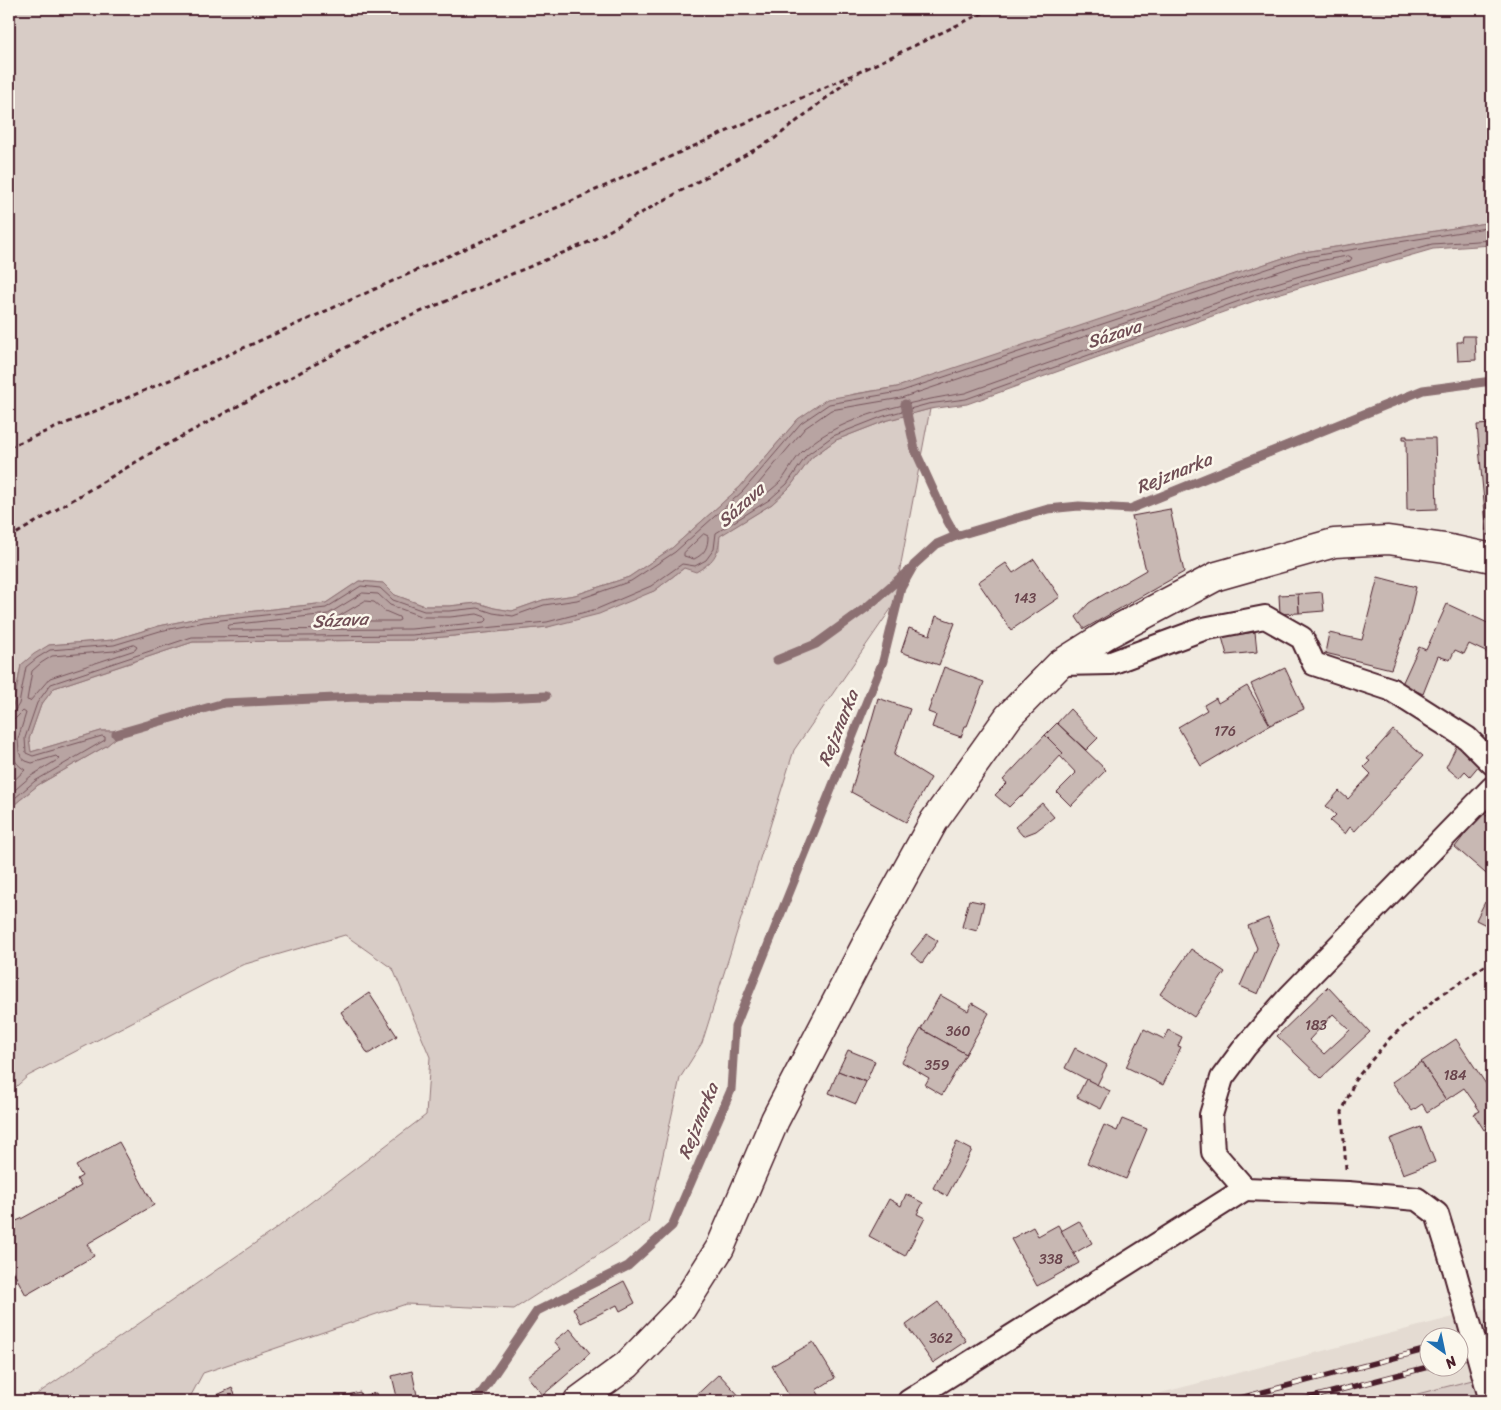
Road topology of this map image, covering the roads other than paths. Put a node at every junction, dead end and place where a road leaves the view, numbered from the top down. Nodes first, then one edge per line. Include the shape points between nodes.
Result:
1 (1492, 558) edge
2 (1060, 664) junction
3 (1492, 764) edge
4 (1492, 787) edge
5 (1245, 1189) junction
6 (578, 1401) edge
7 (909, 1401) edge
8 (1491, 1401) edge

1 - 2 street via 1388,540 1334,543 1217,576
2 - 3 street via 1111,663 1203,629 1265,618 1302,638 1314,664 1390,689 1467,738
2 - 6 street via 1009,716 934,821 775,1120 720,1248 682,1308 627,1365
4 - 5 street via 1289,997 1222,1078 1211,1115 1214,1152
5 - 7 street
5 - 8 street, bridge via 1417,1199 1437,1214

